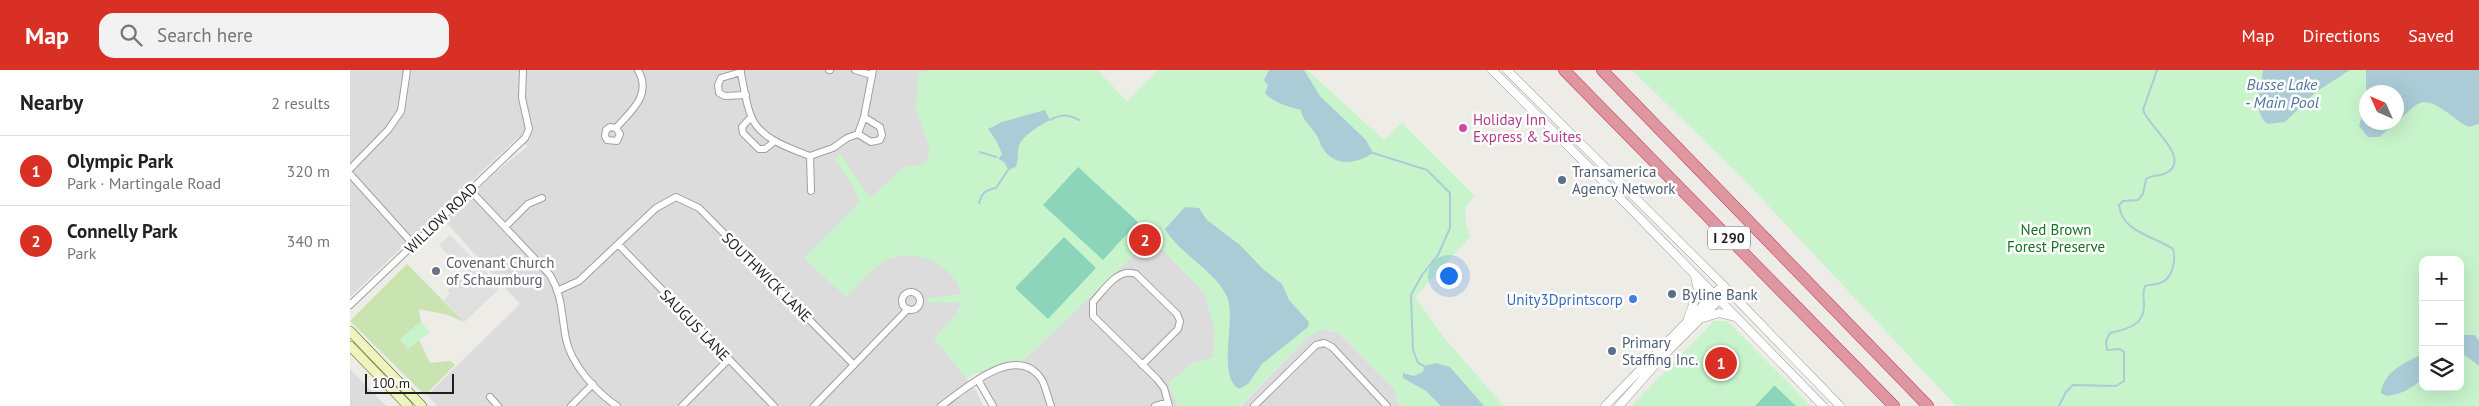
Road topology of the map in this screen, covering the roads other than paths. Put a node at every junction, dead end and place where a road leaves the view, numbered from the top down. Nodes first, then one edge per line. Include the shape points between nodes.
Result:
1 (407, 70) edge
2 (523, 70) edge
3 (638, 70) edge
4 (855, 70) edge
5 (1492, 70) edge
6 (1507, 70) edge
7 (1564, 70) edge
8 (1602, 70) edge
9 (741, 71) edge
10 (873, 72) edge
11 (746, 95) junction
12 (751, 117) junction
13 (864, 117) junction
14 (616, 128) dead end
15 (858, 134) junction
16 (775, 141) junction
17 (810, 156) junction
18 (350, 169) edge
19 (350, 174) edge
20 (470, 190) junction
21 (811, 191) dead end
22 (542, 198) dead end
23 (505, 227) junction
24 (414, 244) junction
25 (618, 244) junction
26 (1695, 274) junction
27 (1725, 288) junction
28 (559, 290) junction
29 (1717, 296) junction
30 (350, 305) edge
31 (908, 309) dead end
32 (1736, 317) junction
33 (1699, 319) junction
34 (1686, 323) junction
35 (350, 331) edge
36 (350, 346) edge
37 (728, 360) junction
38 (854, 365) junction
39 (1142, 365) junction
40 (978, 380) junction
41 (593, 384) junction
42 (490, 397) dead end
43 (1168, 404) edge
44 (1256, 405) edge
45 (408, 406) edge
46 (422, 406) edge
47 (498, 406) edge
48 (571, 406) edge
49 (617, 406) edge
50 (682, 406) edge
51 (774, 406) edge
52 (814, 406) edge
53 (941, 406) edge
54 (993, 406) edge
55 (1051, 406) edge
56 (1155, 406) edge
57 (1387, 406) edge
58 (1605, 406) edge
59 (1619, 406) edge
60 (1823, 406) edge
61 (1840, 406) edge
62 (1894, 406) edge
63 (1928, 406) edge

1 - 18 street via 401,111 388,130
2 - 20 street, WILLOW ROAD via 522,98 529,129 525,138
3 - 14 street via 643,80 643,94
4 - 10 street
5 - 26 street
6 - 27 street
7 - 62 highway, I 290
8 - 63 highway, I 290
9 - 11 street
9 - 11 street via 721,78 719,93 725,96
10 - 13 street
11 - 12 street
12 - 16 street
12 - 16 street via 742,127 743,133 759,149 766,149
13 - 15 street
13 - 15 street via 880,126 882,135 880,140 871,142
15 - 17 street
16 - 17 street
17 - 21 street
19 - 24 street
20 - 23 street
20 - 24 street, WILLOW ROAD
22 - 23 street via 528,204
23 - 28 street via 550,275
24 - 30 street, WILLOW ROAD
25 - 28 street via 578,281
25 - 37 street, SAUGUS LANE
25 - 38 street, SOUTHWICK LANE via 656,208 676,196 699,208
26 - 29 street
26 - 34 street via 1698,291
27 - 29 street
27 - 61 street
28 - 41 street via 566,341 576,363
29 - 32 street
29 - 33 street
29 - 34 street
31 - 38 street
32 - 33 street via 1719,313
32 - 60 street
33 - 59 street
34 - 58 street
35 - 46 main road
36 - 45 main road
37 - 50 street
37 - 51 street, SAUGUS LANE
38 - 52 street
39 - 39 street via 1092,316 1093,302 1120,274 1129,271 1177,314 1180,321 1178,330
39 - 43 street via 1164,388
40 - 53 street
40 - 54 street
40 - 55 street via 1007,365 1027,368 1042,381
41 - 48 street
41 - 49 street
42 - 47 street
43 - 56 street
44 - 57 street via 1316,345 1324,343 1332,347

